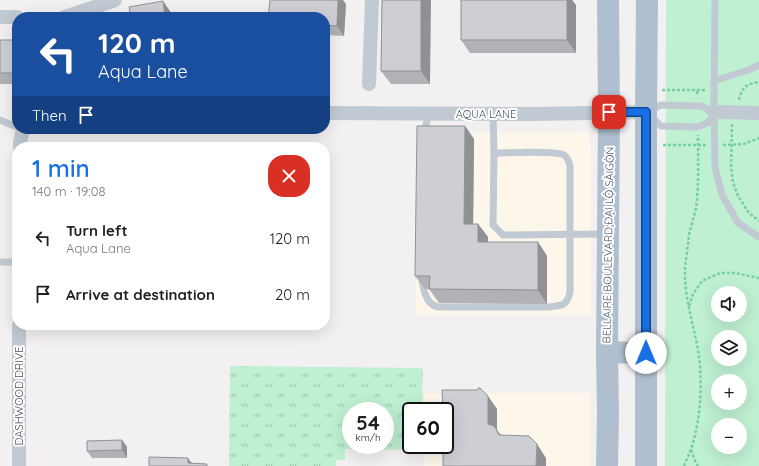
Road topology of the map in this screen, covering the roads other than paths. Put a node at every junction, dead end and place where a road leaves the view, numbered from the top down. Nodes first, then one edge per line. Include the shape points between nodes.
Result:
1 (115, 0) edge
2 (372, 0) edge
3 (608, 0) edge
4 (647, 0) edge
5 (715, 0) edge
6 (95, 3) edge
7 (76, 12) edge
8 (0, 17) edge
9 (12, 17) edge
10 (759, 65) edge
11 (714, 80) junction
12 (369, 84) dead end
13 (609, 112) junction
14 (646, 112) junction
15 (330, 113) edge
16 (427, 113) junction
17 (759, 113) edge
18 (492, 114) junction
19 (714, 115) junction
20 (0, 120) edge
21 (12, 124) edge
22 (423, 143) edge
23 (494, 153) junction
24 (570, 234) junction
25 (608, 234) junction
26 (759, 237) edge
27 (0, 262) edge
28 (12, 262) edge
29 (422, 269) edge
30 (19, 330) edge
31 (607, 352) junction
32 (646, 353) junction
33 (19, 466) edge
34 (607, 466) edge
35 (646, 466) edge

1 - 6 street
2 - 12 street
3 - 13 main road, BELLAIRE BOULEVARD;ĐẠI LỘ SÀIGÒN
4 - 14 main road
5 - 11 lane
6 - 7 street
8 - 9 street
10 - 11 lane
11 - 19 lane
13 - 14 street, AQUA LANE
13 - 18 street, AQUA LANE
13 - 25 main road, BELLAIRE BOULEVARD;ĐẠI LỘ SÀIGÒN
14 - 19 lane via 662,106 701,106
14 - 19 lane via 661,126 698,127 707,123
14 - 32 main road
15 - 16 street, AQUA LANE
16 - 18 street, AQUA LANE
16 - 22 lane
17 - 19 street
18 - 23 lane
19 - 26 lane via 715,167 722,195 738,223
20 - 21 lane
23 - 24 lane via 564,154 570,166
23 - 24 lane via 492,225 502,235
24 - 25 lane
24 - 29 lane via 569,299 559,306 441,308 434,306 425,293
25 - 31 main road, BELLAIRE BOULEVARD;ĐẠI LỘ SÀIGÒN
27 - 28 lane
30 - 33 street, DASHWOOD DRIVE
31 - 32 main road
31 - 34 main road, BELLAIRE BOULEVARD;ĐẠI LỘ SÀIGÒN
32 - 35 main road

